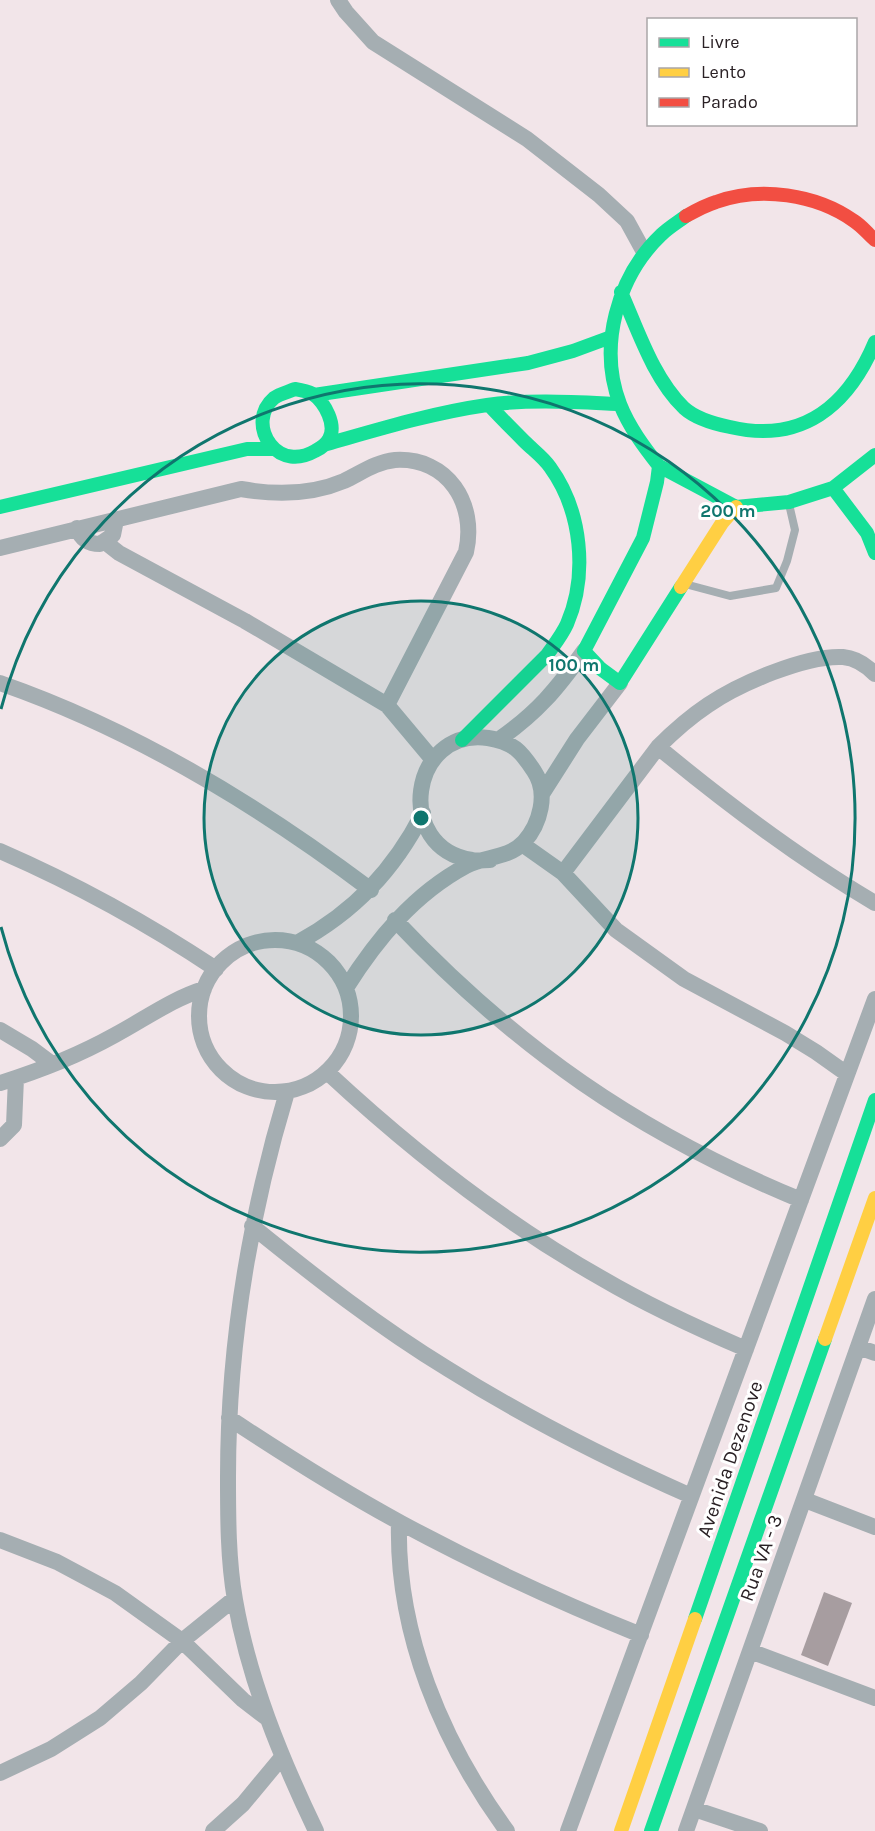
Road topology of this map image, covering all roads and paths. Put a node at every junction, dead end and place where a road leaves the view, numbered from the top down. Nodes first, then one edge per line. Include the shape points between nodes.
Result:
1 (338, 0) edge
2 (875, 240) edge
3 (644, 252) junction
4 (621, 292) junction
5 (611, 337) junction
6 (875, 342) edge
7 (314, 395) junction
8 (619, 404) junction
9 (489, 405) junction
10 (327, 444) junction
11 (272, 449) junction
12 (875, 455) edge
13 (659, 465) junction
14 (833, 488) junction
15 (789, 502) junction
16 (0, 507) edge
17 (736, 507) junction
18 (116, 520) junction
19 (77, 528) junction
20 (105, 542) junction
21 (0, 548) edge
22 (875, 553) edge
23 (684, 584) junction
24 (584, 651) junction
25 (875, 674) edge
26 (0, 683) edge
27 (620, 683) junction
28 (387, 705) junction
29 (462, 740) junction
30 (498, 740) junction
31 (658, 747) junction
32 (432, 760) junction
33 (542, 794) junction
34 (421, 813) junction
35 (522, 844) junction
36 (0, 851) edge
37 (490, 860) junction
38 (562, 873) junction
39 (371, 890) junction
40 (875, 903) edge
41 (395, 920) junction
42 (297, 943) junction
43 (216, 969) junction
44 (346, 988) junction
45 (204, 989) junction
46 (875, 999) edge
47 (0, 1030) edge
48 (52, 1064) junction
49 (327, 1072) junction
50 (847, 1074) junction
51 (8, 1080) edge
52 (287, 1092) junction
53 (875, 1100) edge
54 (0, 1139) edge
55 (875, 1198) edge
56 (801, 1200) junction
57 (252, 1226) junction
58 (875, 1299) edge
59 (858, 1347) junction
60 (746, 1349) junction
61 (875, 1353) edge
62 (229, 1418) junction
63 (691, 1497) junction
64 (805, 1500) junction
65 (399, 1522) junction
66 (875, 1527) edge
67 (0, 1540) edge
68 (234, 1599) junction
69 (640, 1635) junction
70 (182, 1641) junction
71 (750, 1651) junction
72 (875, 1698) edge
73 (268, 1719) junction
74 (282, 1758) junction
75 (0, 1773) edge
76 (694, 1809) junction
77 (213, 1831) edge
78 (316, 1831) edge
79 (507, 1831) edge
80 (568, 1831) edge
81 (621, 1831) edge
82 (651, 1831) edge
83 (686, 1831) edge
84 (759, 1831) edge

1 - 3 street via 373,42 527,139 599,195 627,221
2 - 3 street via 852,219 810,199 764,192 718,200 677,220
3 - 4 street
4 - 5 street
4 - 6 street via 661,376 686,410 723,426 757,432 797,428 825,414 847,394
5 - 7 street via 528,363
5 - 8 street via 612,372
7 - 10 street via 330,419
7 - 11 street via 295,389 268,402 261,421
8 - 9 street via 536,401
8 - 13 street
9 - 10 street via 431,414
9 - 29 street via 552,471 578,529 579,568 573,606 558,639 547,655
10 - 11 street via 300,457
11 - 16 street via 247,449
12 - 14 street
13 - 17 street
13 - 24 street via 643,538
14 - 15 street
14 - 22 street via 867,533
15 - 17 street
15 - 23 lane via 795,530 776,588 730,596
17 - 23 street
18 - 19 street
18 - 20 street via 113,535
18 - 28 street via 241,489 288,493 323,488 384,462 416,462 435,470 452,484 465,505 466,552
19 - 20 street via 88,542
19 - 21 street
20 - 28 street
23 - 27 street
24 - 27 street
24 - 30 street via 549,697
25 - 31 street via 858,662 841,657 770,674 709,704
26 - 39 street via 111,729 202,776 288,830
27 - 33 street
28 - 32 street
29 - 30 street
29 - 32 street
30 - 33 street via 522,753 537,776
31 - 38 street
31 - 40 street via 785,846
32 - 34 street via 419,795
33 - 35 street via 534,829
34 - 37 street via 439,844 472,860
34 - 39 street via 400,854
35 - 37 street
35 - 38 street
36 - 43 street via 127,913
37 - 41 street via 468,865
38 - 50 street via 616,930 684,979 785,1033
39 - 42 street via 336,920
41 - 44 street
41 - 56 street via 460,986 566,1073 680,1144
42 - 43 street via 252,943 232,953
42 - 44 street via 326,960
43 - 45 street
44 - 49 street via 351,1010 350,1033
45 - 48 street
45 - 52 street via 199,1011 201,1034 224,1073 253,1089
46 - 50 street
47 - 48 street
48 - 51 street
49 - 52 street via 309,1085
49 - 60 street via 392,1132 512,1224 631,1295
50 - 56 street
51 - 54 street via 14,1125
52 - 57 street
53 - 81 street, Avenida Dezenove
55 - 82 street
56 - 60 street
57 - 62 street via 236,1329
57 - 63 street via 347,1300 446,1368 583,1446
58 - 59 street, Rua VA - 3
59 - 61 street
59 - 64 street, Rua VA - 3
60 - 63 street
62 - 65 street
62 - 68 street via 228,1495
63 - 69 street
64 - 66 street
64 - 71 street, Rua VA - 3
65 - 69 street via 518,1582
65 - 79 street via 402,1583 423,1672 460,1758
67 - 70 street via 87,1576
68 - 70 street
68 - 73 street
69 - 80 street
70 - 73 street
70 - 75 street via 100,1718 51,1749
71 - 72 street
71 - 76 street, Rua VA - 3
73 - 74 street
74 - 77 street via 243,1804
74 - 78 street
76 - 83 street, Rua VA - 3
76 - 84 street

